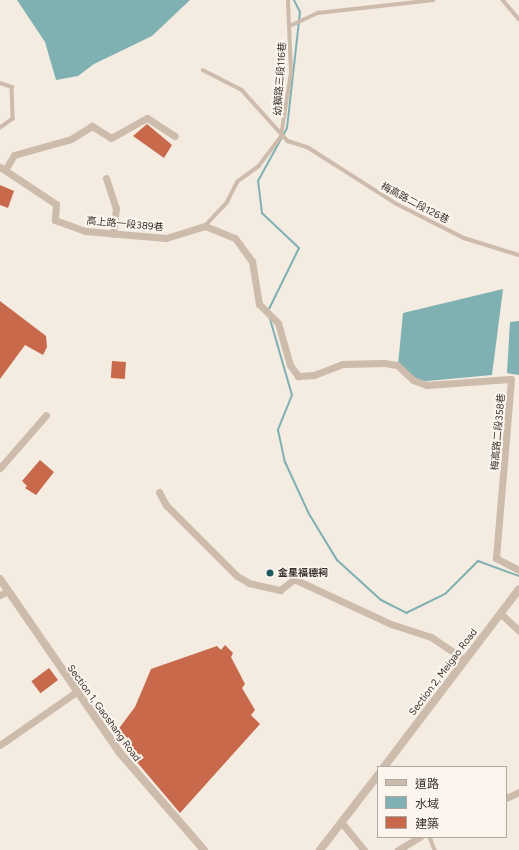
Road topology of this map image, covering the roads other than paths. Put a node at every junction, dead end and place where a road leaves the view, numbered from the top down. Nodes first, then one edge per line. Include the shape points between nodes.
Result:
1 (288, 0) edge
2 (433, 0) edge
3 (503, 0) edge
4 (519, 19) edge
5 (293, 24) junction
6 (203, 70) dead end
7 (0, 83) edge
8 (0, 128) edge
9 (175, 136) dead end
10 (281, 136) junction
11 (2, 168) edge
12 (106, 178) dead end
13 (205, 226) junction
14 (113, 234) junction
15 (519, 255) edge
16 (46, 416) dead end
17 (0, 468) edge
18 (159, 492) dead end
19 (519, 570) edge
20 (0, 579) edge
21 (519, 589) edge
22 (8, 591) junction
23 (0, 595) edge
24 (500, 613) junction
25 (519, 631) edge
26 (464, 659) junction
27 (76, 692) junction
28 (0, 746) edge
29 (385, 766) edge
30 (377, 776) edge
31 (519, 792) edge
32 (507, 798) edge
33 (342, 823) junction
34 (418, 838) edge
35 (430, 838) edge
36 (204, 850) edge
37 (320, 850) edge
38 (364, 850) edge
39 (398, 850) edge
40 (435, 850) edge

1 - 5 lane, 幼獅路三段116巷
2 - 5 lane via 318,13
3 - 4 lane
5 - 10 lane, 幼獅路三段116巷 via 287,116
6 - 10 lane, 梅高路二段126巷 via 242,90
7 - 8 lane via 12,87 13,118
9 - 11 street via 147,118 112,138 92,126 70,139 14,155
10 - 13 lane, 幼獅路三段116巷 via 258,167 237,182 226,202
10 - 15 lane, 梅高路二段126巷 via 309,148 398,204 464,238
11 - 14 street, 高上路一段389巷 via 56,204 55,220 84,231
12 - 14 street via 116,208
13 - 14 street, 高上路一段389巷 via 166,238
13 - 19 street, 梅高路二段358巷 via 235,238 252,261 259,304 278,323 290,365 298,376 314,375 342,364 384,363 397,365 413,380 427,385 511,380 496,558
16 - 17 street
18 - 26 street via 171,510 237,576 249,583 284,589 294,579 391,624 431,637
20 - 22 street, Section 1, Gaoshang Road
21 - 24 street, Section 2, Meigao Road
22 - 23 street
22 - 27 street, Section 1, Gaoshang Road
24 - 25 street
24 - 26 street, Section 2, Meigao Road
26 - 29 street, Section 2, Meigao Road
27 - 28 street
27 - 36 street, Section 1, Gaoshang Road via 148,790
30 - 33 street
31 - 32 street
33 - 37 street
33 - 38 street
34 - 39 street
35 - 40 lane

